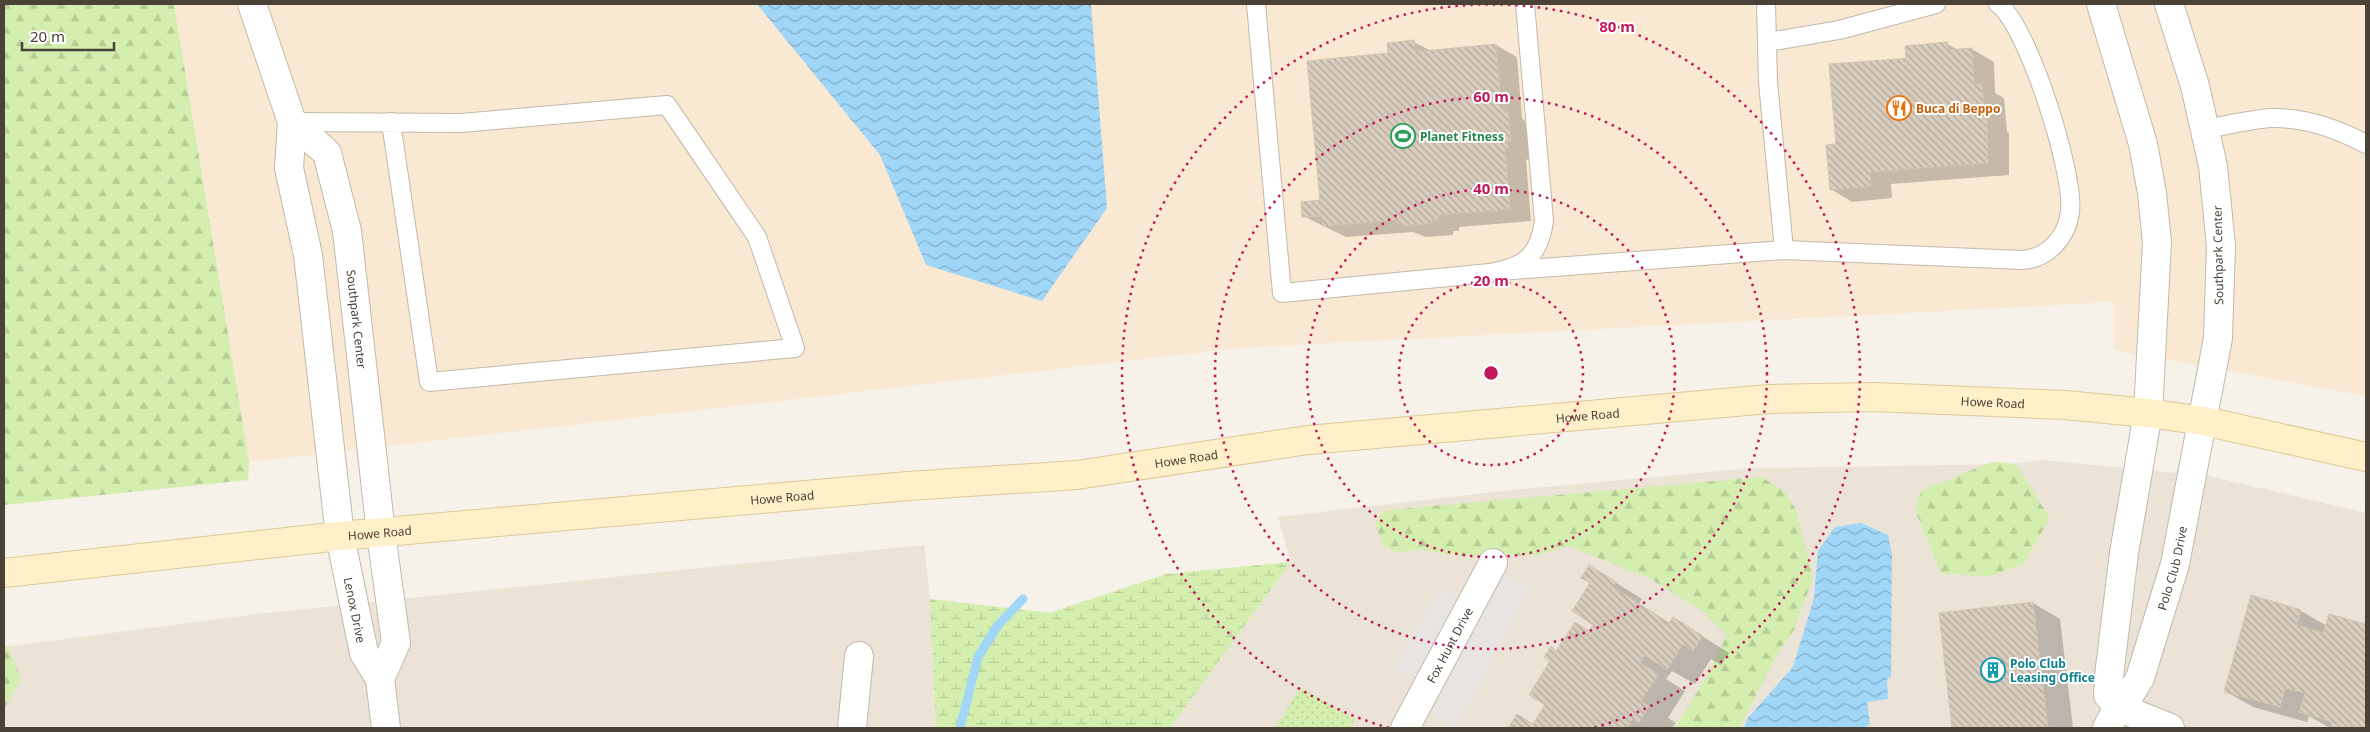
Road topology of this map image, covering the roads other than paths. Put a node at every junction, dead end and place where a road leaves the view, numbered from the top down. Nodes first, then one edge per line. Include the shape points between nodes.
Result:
1 (252, 4) edge
2 (1256, 4) edge
3 (1525, 4) edge
4 (1766, 4) edge
5 (1936, 4) edge
6 (1998, 4) edge
7 (2101, 4) edge
8 (2169, 4) edge
9 (1768, 42) junction
10 (292, 122) junction
11 (391, 122) junction
12 (2206, 129) junction
13 (2366, 144) edge
14 (1784, 250) junction
15 (1500, 271) junction
16 (2148, 413) junction
17 (2204, 421) junction
18 (2366, 457) edge
19 (381, 533) junction
20 (340, 536) junction
21 (1493, 563) dead end
22 (4, 573) edge
23 (859, 656) dead end
24 (380, 679) junction
25 (2112, 718) edge
26 (386, 728) edge
27 (852, 728) edge
28 (1405, 728) edge
29 (2170, 728) edge

1 - 10 street, Southpark Center
2 - 15 lane via 1282,293
3 - 15 lane via 1544,221 1532,255 1517,266
4 - 9 lane
5 - 9 lane via 1839,30
6 - 14 lane via 2016,26 2028,50 2071,195 2070,214 2055,245 2047,253 2023,260
7 - 16 street via 2143,144 2152,193 2157,242
8 - 12 street, Southpark Center
9 - 14 lane via 1768,82
10 - 11 lane
10 - 19 street, Southpark Center via 327,153 342,208 352,270
10 - 20 street, Southpark Center via 289,168 308,255
11 - 11 lane via 461,123 667,106 757,237 795,348 429,382
12 - 13 lane via 2281,119 2340,131
12 - 17 street, Southpark Center via 2218,206 2220,269 2218,338
14 - 15 lane
16 - 17 street, Howe Road
16 - 19 street, Howe Road via 2065,405 1874,397 1769,399 1308,440 1077,475 908,486
16 - 25 street via 2124,553 2109,676
17 - 18 street, Howe Road
17 - 25 street, Polo Club Drive via 2176,564 2140,678
19 - 20 street, Howe Road
19 - 24 street via 396,643
20 - 22 street, Howe Road
20 - 24 street, Lenox Drive via 364,652
21 - 28 street, Fox Hunt Drive
23 - 27 street
24 - 26 street, Lenox Drive
25 - 29 street

